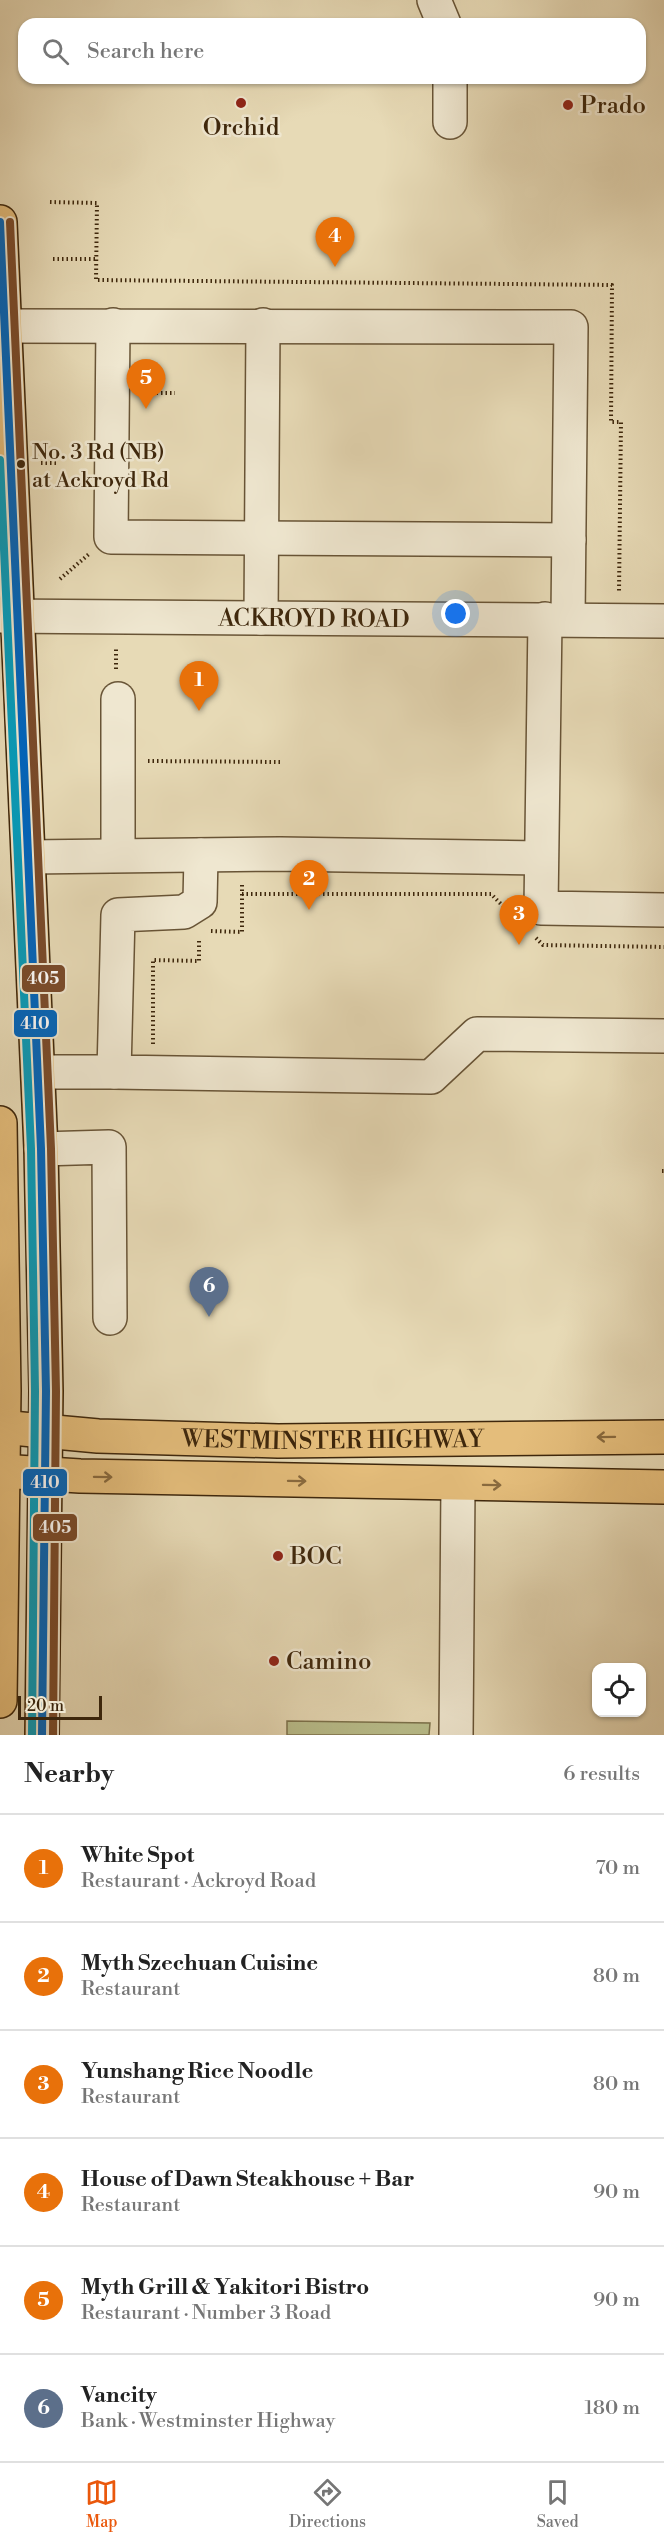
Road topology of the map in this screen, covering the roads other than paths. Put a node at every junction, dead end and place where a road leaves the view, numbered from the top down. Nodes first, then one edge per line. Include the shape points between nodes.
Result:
1 (434, 0) edge
2 (442, 18) edge
3 (450, 84) edge
4 (450, 122) dead end
5 (0, 222) edge
6 (113, 325) junction
7 (263, 325) junction
8 (5, 326) junction
9 (262, 538) junction
10 (569, 540) junction
11 (9, 616) edge
12 (261, 618) junction
13 (556, 619) junction
14 (664, 621) edge
15 (117, 687) road end
16 (118, 855) junction
17 (201, 855) junction
18 (29, 857) junction
19 (541, 858) junction
20 (664, 910) edge
21 (664, 1036) edge
22 (38, 1072) junction
23 (114, 1072) junction
24 (0, 1123) edge
25 (41, 1149) junction
26 (1, 1230) edge
27 (110, 1318) dead end
28 (2, 1427) edge
29 (44, 1431) junction
30 (664, 1437) edge
31 (2, 1471) edge
32 (44, 1475) junction
33 (458, 1485) junction
34 (664, 1487) edge
35 (0, 1701) edge
36 (42, 1735) edge
37 (456, 1735) edge

1 - 2 street
3 - 4 street
5 - 8 main road
6 - 7 street
6 - 8 street
6 - 9 street via 111,537
7 - 9 street
7 - 10 street via 571,327
8 - 11 main road
9 - 10 street
9 - 12 street
10 - 13 street
11 - 12 street, ACKROYD ROAD
11 - 18 main road
12 - 13 street, ACKROYD ROAD
13 - 14 street, ACKROYD ROAD
13 - 19 street
15 - 16 street
16 - 17 street
16 - 18 street
17 - 19 street
17 - 23 street via 200,902 184,912 118,915
18 - 22 main road
19 - 20 street via 541,908
21 - 23 street via 477,1034 431,1077
22 - 23 street
22 - 25 main road
24 - 26 main road
25 - 27 street via 109,1147
25 - 29 main road
26 - 28 main road
28 - 29 main road, WESTMINSTER HIGHWAY
28 - 31 main road
30 -> 29 main road, WESTMINSTER HIGHWAY via 278,1441
29 - 32 main road
31 - 32 main road, WESTMINSTER HIGHWAY
31 - 35 main road
32 -> 33 main road, WESTMINSTER HIGHWAY
32 - 36 main road
33 -> 34 main road, WESTMINSTER HIGHWAY
33 - 37 street

